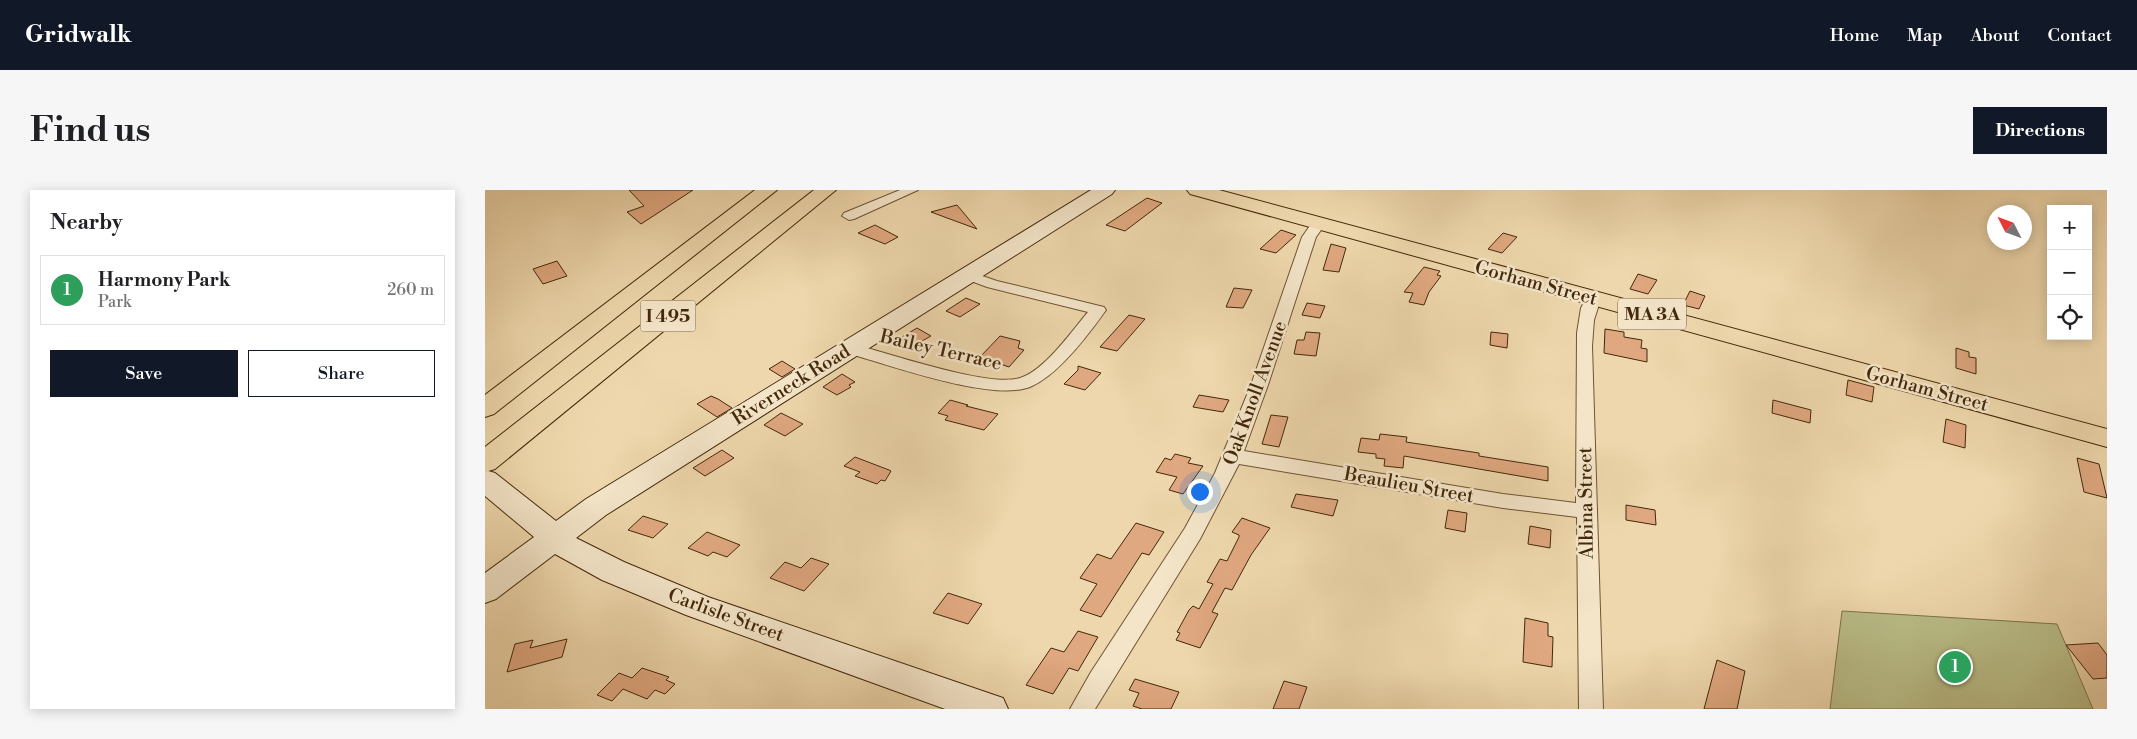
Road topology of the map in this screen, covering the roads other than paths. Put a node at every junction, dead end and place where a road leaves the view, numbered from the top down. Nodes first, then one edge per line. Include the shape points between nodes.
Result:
1 (767, 190) edge
2 (827, 190) edge
3 (911, 190) edge
4 (1105, 190) edge
5 (1197, 190) edge
6 (849, 216) dead end
7 (1319, 224) junction
8 (968, 275) junction
9 (1593, 298) junction
10 (849, 348) junction
11 (485, 408) edge
12 (2107, 438) edge
13 (1233, 456) junction
14 (487, 475) edge
15 (1585, 511) junction
16 (554, 537) junction
17 (485, 590) edge
18 (990, 709) edge
19 (1082, 709) edge
20 (1591, 709) edge

1 - 11 main road, I 495
2 - 14 main road, I 495
3 - 6 street
4 - 8 main road, Riverneck Road
5 - 7 main road, Gorham Street / MA 3A
7 - 9 main road, Gorham Street / MA 3A
7 - 13 street, Oak Knoll Avenue via 1309,237 1280,329
8 - 10 main road, Riverneck Road
8 - 10 street, Bailey Terrace via 1098,310 1038,374 1018,385 982,383
9 - 12 main road, Gorham Street / MA 3A
9 - 15 street, Albina Street via 1586,320
10 - 16 main road, Riverneck Road via 621,490
13 - 15 street, Beaulieu Street via 1503,502
13 - 19 street, Oak Knoll Avenue via 1200,521
14 - 16 main road, Carlisle Street
15 - 20 street, Albina Street
16 - 17 main road, Riverneck Road
16 - 18 main road, Carlisle Street via 584,558 670,596

